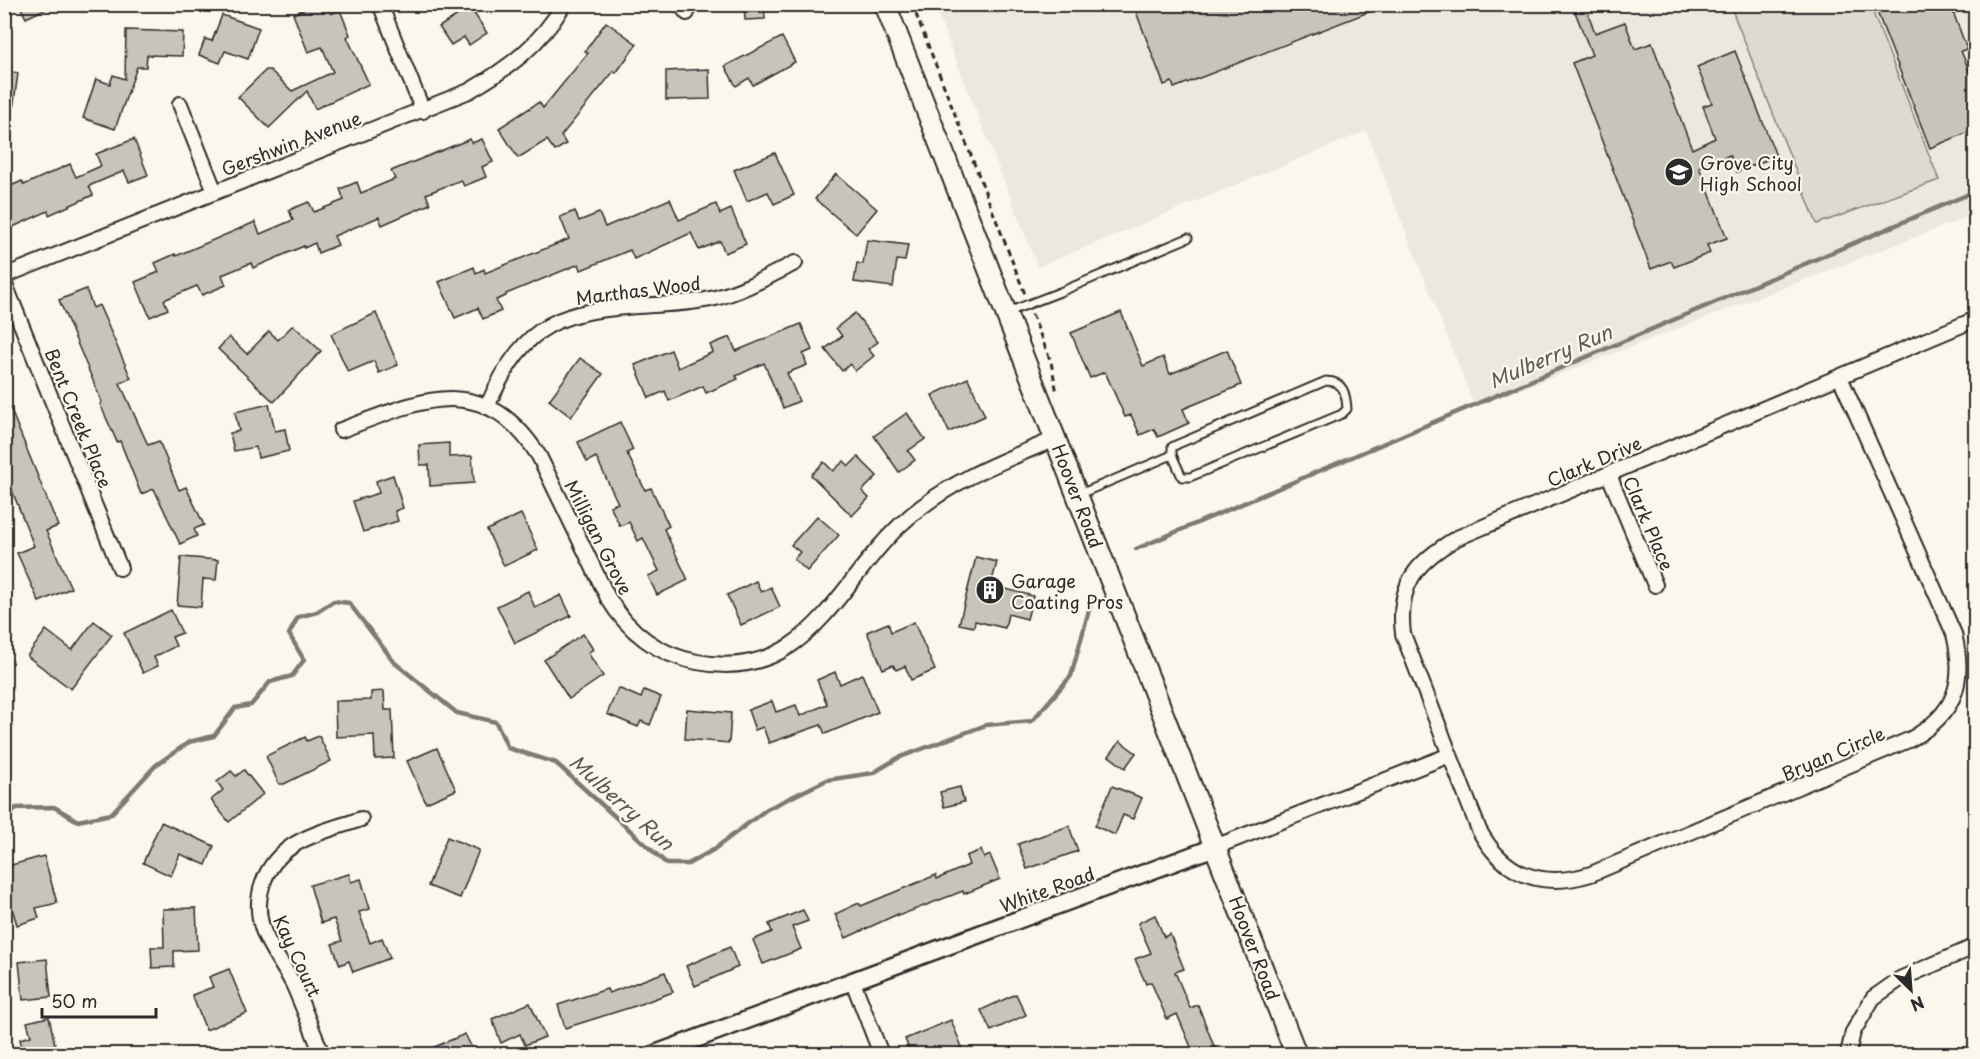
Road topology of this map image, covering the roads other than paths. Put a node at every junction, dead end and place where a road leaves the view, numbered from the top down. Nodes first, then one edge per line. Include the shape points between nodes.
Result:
1 (380, 4) edge
2 (564, 4) edge
3 (885, 4) edge
4 (180, 104) dead end
5 (423, 111) junction
6 (215, 192) junction
7 (1188, 238) dead end
8 (795, 263) dead end
9 (4, 276) edge
10 (4, 282) edge
11 (1006, 313) junction
12 (1976, 320) edge
13 (1840, 377) junction
14 (487, 407) junction
15 (341, 430) dead end
16 (1055, 439) junction
17 (1173, 455) junction
18 (1609, 475) junction
19 (1077, 495) junction
20 (120, 568) dead end
21 (1655, 585) dead end
22 (1450, 755) junction
23 (361, 819) dead end
24 (1215, 847) junction
25 (1976, 946) edge
26 (853, 982) junction
27 (322, 1054) edge
28 (656, 1054) edge
29 (881, 1054) edge
30 (1296, 1054) edge
31 (1848, 1054) edge

1 - 5 street
2 - 5 street, Gershwin Avenue via 553,24 503,71
3 - 11 main road, Hoover Road
4 - 6 street
5 - 6 street, Gershwin Avenue
6 - 9 street, Gershwin Avenue
7 - 11 lane
8 - 14 street, Marthas Wood via 714,298 600,309 561,319 523,345 499,379
10 - 20 street, Bent Creek Place
11 - 16 main road, Hoover Road
12 - 13 street, Clark Drive
13 - 18 street, Clark Drive
13 - 22 street, Bryan Circle via 1954,634 1959,675 1954,696 1937,722 1911,739 1591,874 1556,881 1521,873 1496,856 1479,830
14 - 15 street, Milligan Grove via 447,398 427,400
14 - 16 street, Milligan Grove via 517,427 534,449 618,614 638,634 670,655 711,665 752,662 790,647 824,616 879,547 908,518 945,489
16 - 19 main road, Hoover Road
17 - 17 lane via 1182,477 1191,477 1342,414 1347,409 1346,400 1340,384 1326,381 1178,444 1172,447
17 - 19 lane
18 - 21 street, Clark Place
18 - 22 street, Clark Drive via 1457,538 1424,559 1412,576 1402,607 1403,634
19 - 24 main road, Hoover Road
22 - 24 street, White Road
23 - 27 street, Kay Court via 294,844 273,862 260,894 264,932 294,985
24 - 26 street, White Road
24 - 30 main road, Hoover Road
25 - 31 street via 1900,979 1873,998 1853,1032
26 - 28 street, White Road
26 - 29 street

